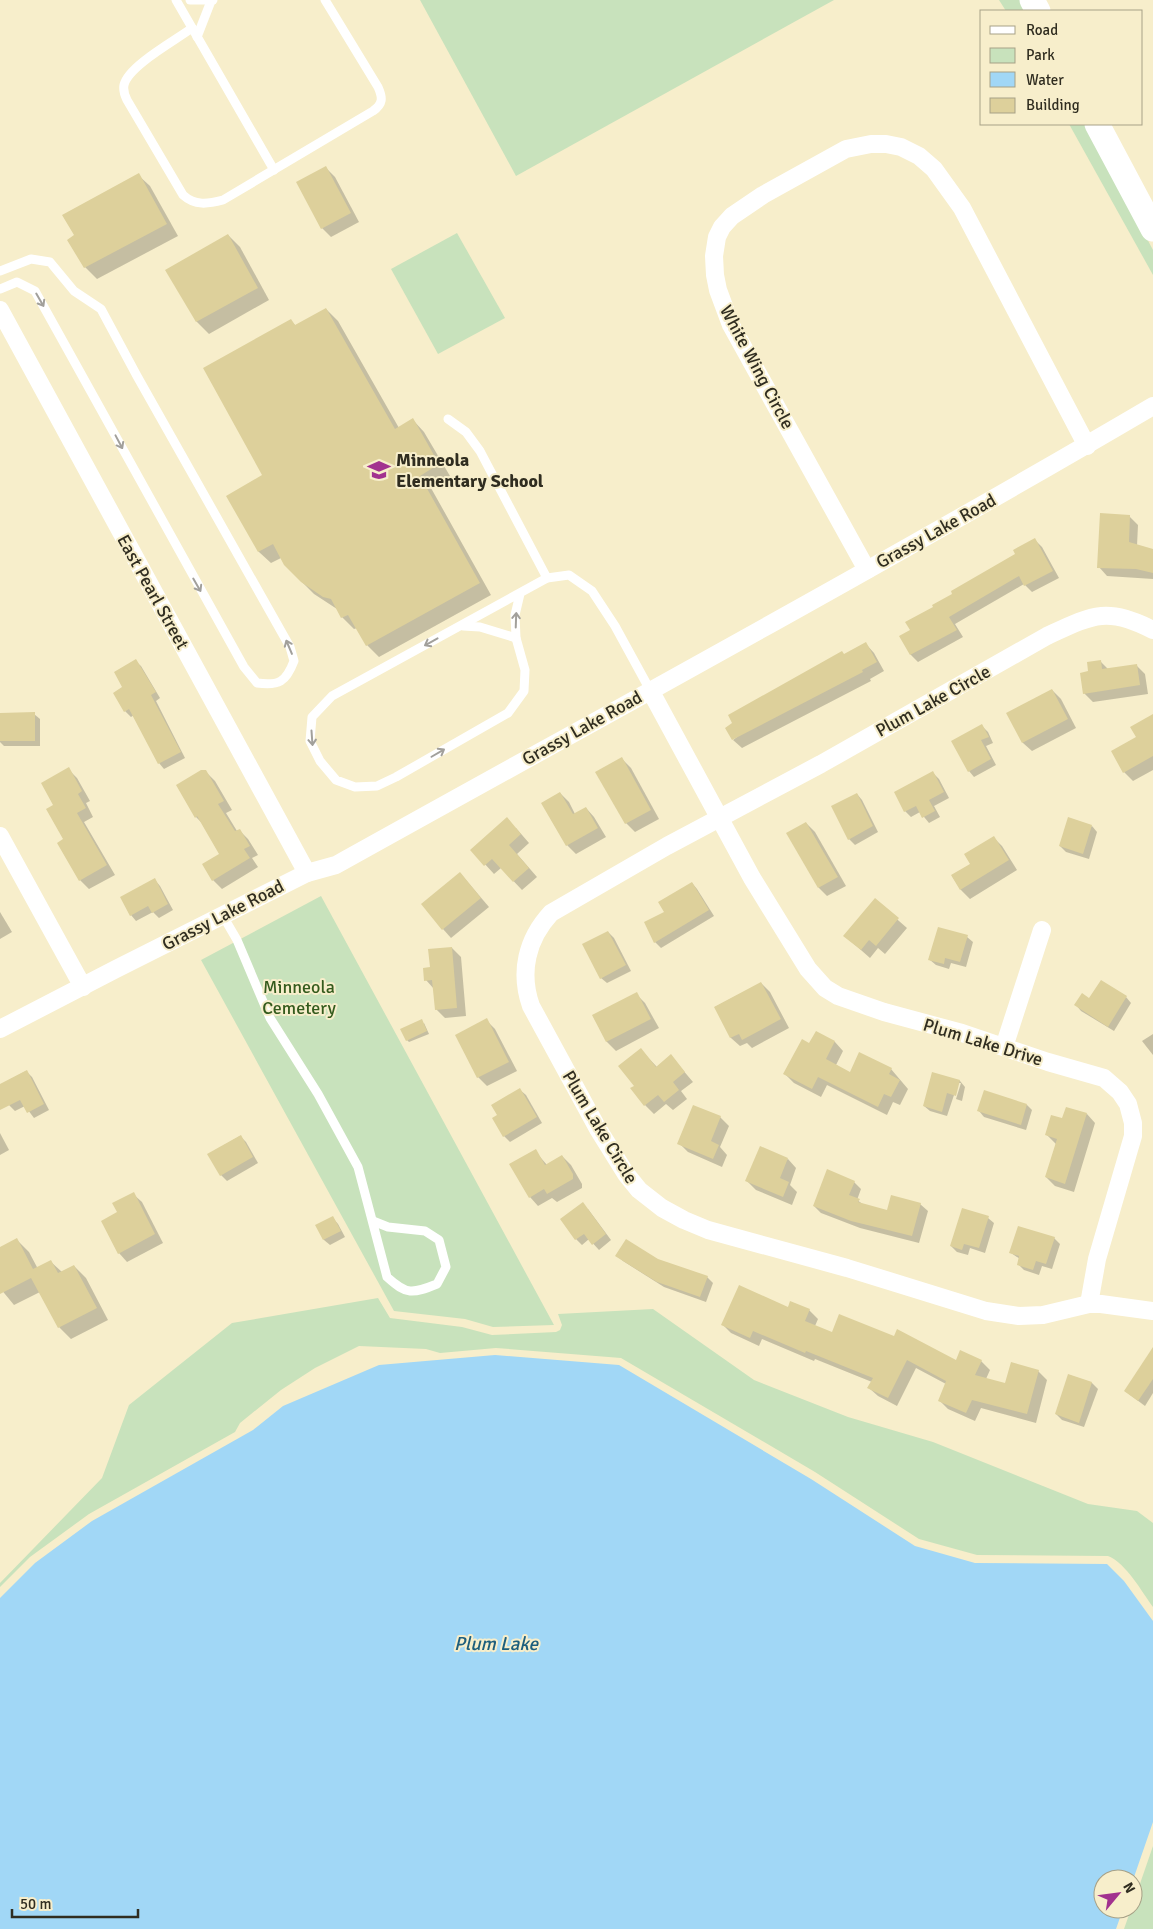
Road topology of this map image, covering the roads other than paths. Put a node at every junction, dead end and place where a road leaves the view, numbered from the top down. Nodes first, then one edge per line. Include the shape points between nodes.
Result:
1 (176, 0) edge
2 (190, 0) edge
3 (212, 0) edge
4 (325, 0) edge
5 (192, 28) junction
6 (197, 37) junction
7 (1099, 125) edge
8 (274, 170) junction
9 (1153, 229) edge
10 (0, 272) edge
11 (0, 289) edge
12 (0, 310) edge
13 (1153, 406) edge
14 (448, 419) dead end
15 (1087, 446) junction
16 (867, 570) junction
17 (547, 578) junction
18 (520, 594) junction
19 (460, 626) junction
20 (1153, 630) edge
21 (516, 638) junction
22 (650, 690) junction
23 (719, 818) junction
24 (0, 836) edge
25 (307, 873) junction
26 (223, 916) junction
27 (1042, 930) dead end
28 (83, 987) junction
29 (0, 1030) edge
30 (1004, 1048) junction
31 (373, 1221) junction
32 (1089, 1304) junction
33 (1153, 1311) edge

1 - 5 lane
2 - 3 lane
3 - 6 lane
4 - 8 lane via 378,87 382,102 373,111
5 - 6 lane
5 - 8 lane via 134,68 124,85 127,100 182,195 194,203 223,200
6 - 8 lane
7 - 9 street
11 -> 10 lane via 17,282 35,291 244,667 257,683 272,685 288,676 294,661 290,647 101,309 74,291 50,262 31,259
12 - 25 street, East Pearl Street
13 - 15 street, Grassy Lake Road
14 - 17 lane via 466,432 480,451
15 - 16 street, Grassy Lake Road
15 - 16 street, White Wing Circle via 962,208 934,170 919,156 886,144 846,149 763,195 732,216 717,237 714,256 718,290 731,325
16 - 22 street, Grassy Lake Road
17 - 18 lane
17 - 22 lane via 569,575 592,591
18 - 19 lane
21 -> 18 lane via 515,615
19 - 21 lane via 480,627
19 -> 21 lane via 332,696 312,717 310,741 320,761 336,780 355,787 377,786 508,713 524,691 524,670
20 - 23 street, Plum Lake Circle via 1133,620 1113,616 1100,615 1080,620
22 - 23 street
22 - 25 street, Grassy Lake Road via 336,865
23 - 30 street, Plum Lake Drive via 808,969 825,988 838,996 884,1012
23 - 32 street, Plum Lake Circle via 551,913 533,938 527,955 525,973 531,1006 626,1174 639,1190 662,1208 708,1230 986,1311 1019,1316 1043,1315
24 - 28 street
25 - 26 street, Grassy Lake Road
26 - 28 street, Grassy Lake Road
26 - 31 lane via 237,940 270,1018 318,1094 358,1167
27 - 30 street
28 - 29 street, Grassy Lake Road
30 - 32 street, Plum Lake Drive via 1104,1078 1128,1104 1133,1136 1098,1259
31 - 31 lane via 387,1278 401,1290 418,1291 437,1284 446,1267 439,1240 425,1231 388,1227
32 - 33 street, Plum Lake Circle

